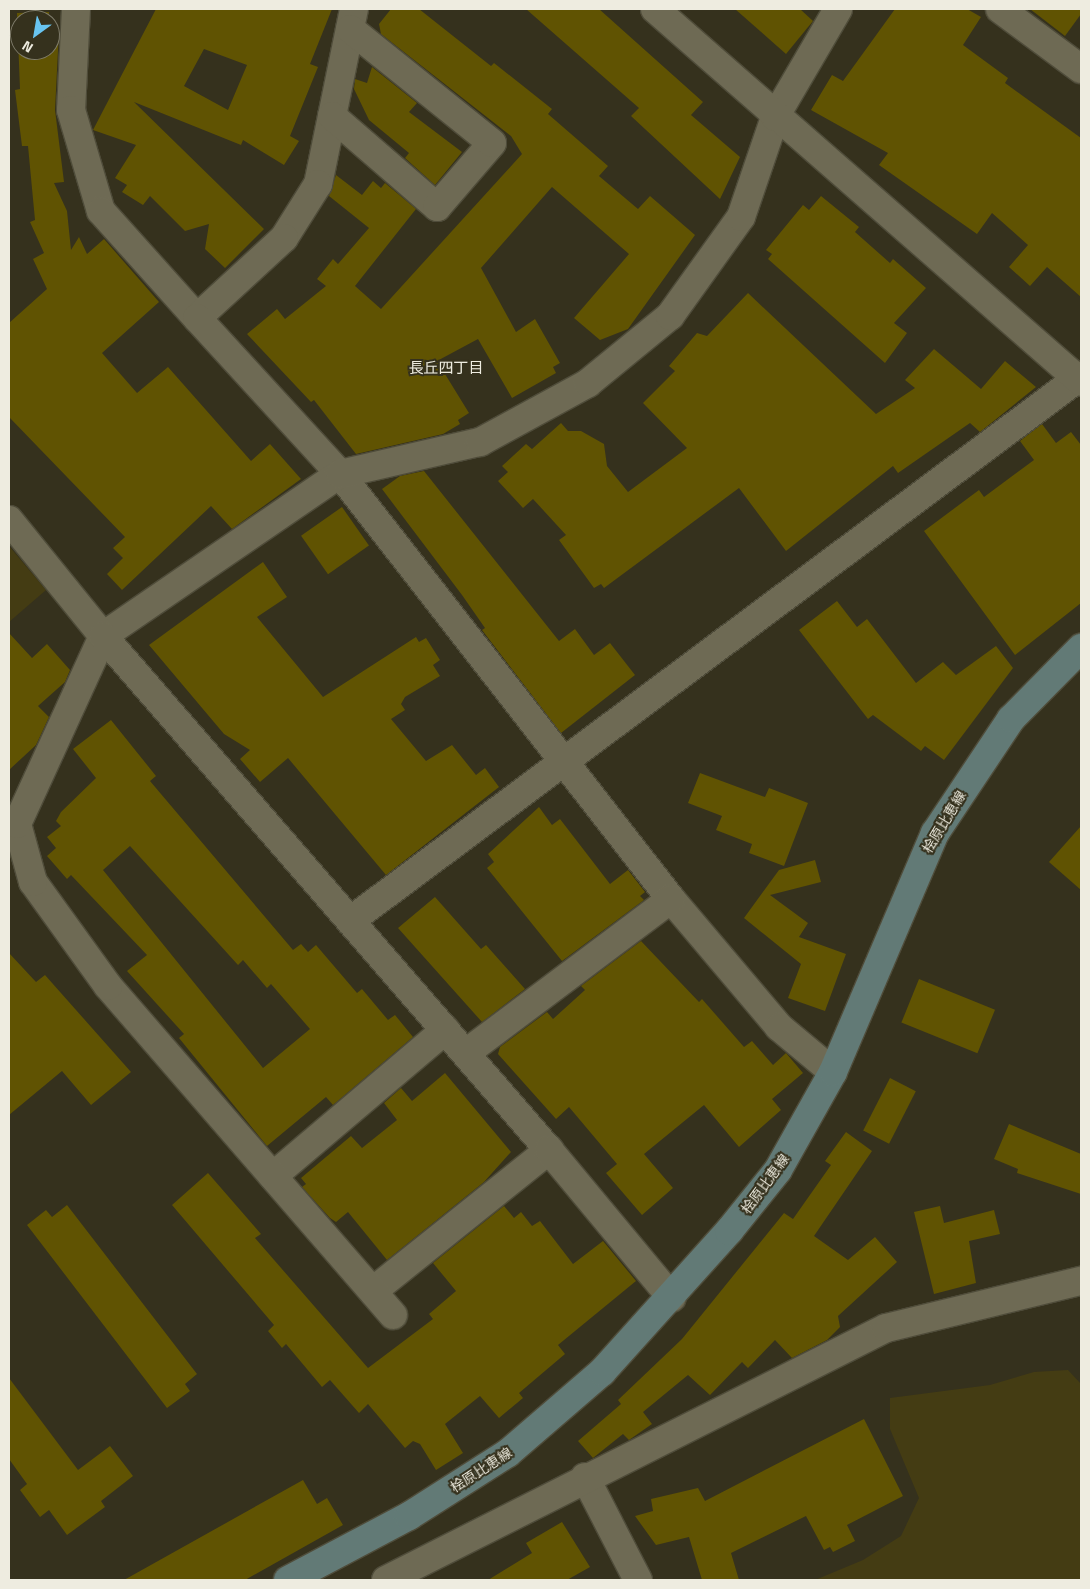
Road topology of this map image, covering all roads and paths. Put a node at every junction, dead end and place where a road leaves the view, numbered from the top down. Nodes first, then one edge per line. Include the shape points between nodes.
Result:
1 (76, 9) edge
2 (655, 9) edge
3 (838, 9) edge
4 (1000, 9) edge
5 (352, 19) edge
6 (1081, 69) edge
7 (332, 116) junction
8 (775, 118) junction
9 (197, 318) junction
10 (1080, 380) edge
11 (340, 474) junction
12 (9, 520) edge
13 (103, 636) junction
14 (1081, 648) edge
15 (560, 761) junction
16 (671, 899) junction
17 (350, 920) junction
18 (445, 1030) junction
19 (466, 1053) junction
20 (833, 1072) junction
21 (549, 1150) junction
22 (273, 1176) junction
23 (1081, 1280) edge
24 (373, 1290) junction
25 (672, 1298) junction
26 (393, 1315) dead end
27 (585, 1478) junction
28 (288, 1580) edge
29 (386, 1580) edge
30 (638, 1580) edge

1 - 9 street via 71,110 101,211
2 - 8 street
3 - 8 street
4 - 6 street
5 - 7 street
5 - 7 street via 492,143 437,207
7 - 9 street via 318,184 284,238
8 - 10 street
8 - 11 street via 741,216 670,316 588,384 480,442
9 - 11 street
10 - 15 street
11 - 13 street
11 - 15 street
12 - 13 street
13 - 17 street
13 - 22 street via 17,824 33,882 108,986
14 - 20 main road, 桧原比恵線 via 1011,719 935,833
15 - 16 street
15 - 17 street
16 - 19 street
16 - 20 street via 779,1027
17 - 18 street
18 - 19 street
18 - 22 street
19 - 21 street
20 - 25 main road, 桧原比恵線 via 778,1170
21 - 24 street
21 - 25 street
22 - 24 street
23 - 27 street via 886,1328
24 - 26 street
25 - 28 main road, 桧原比恵線 via 602,1372 508,1453 409,1516
27 - 29 street
27 - 30 street

